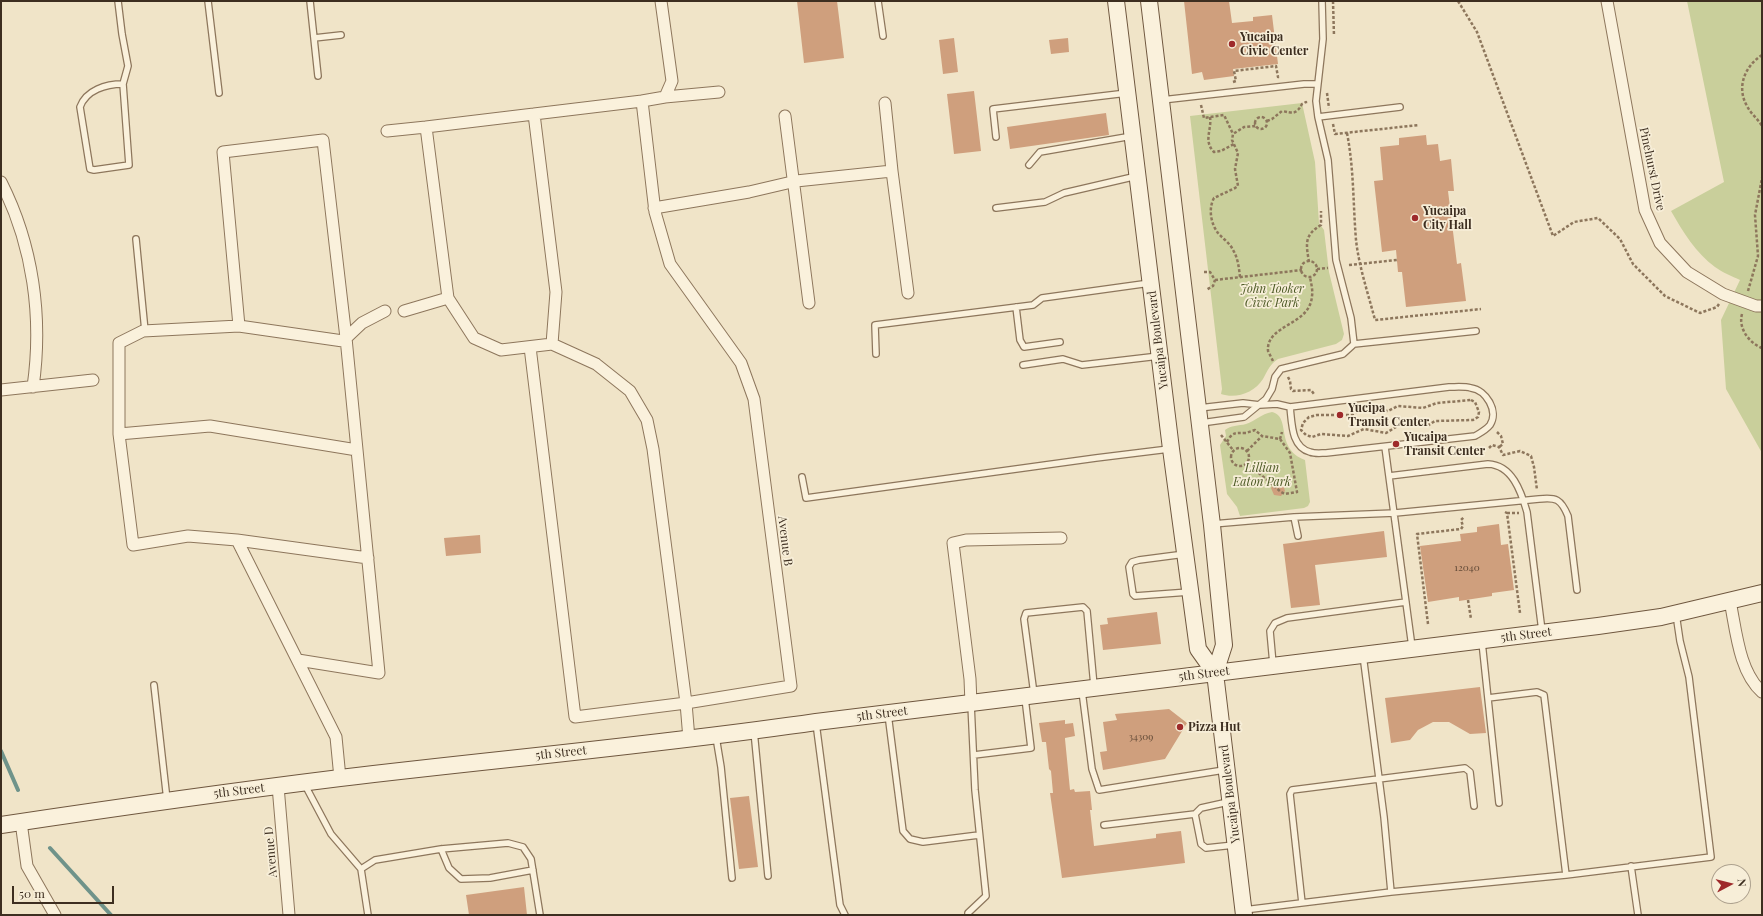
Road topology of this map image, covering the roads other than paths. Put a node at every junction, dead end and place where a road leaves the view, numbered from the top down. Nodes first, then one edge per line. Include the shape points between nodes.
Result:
1 (118, 1) edge
2 (208, 1) edge
3 (310, 1) edge
4 (661, 1) edge
5 (878, 1) edge
6 (1116, 1) edge
7 (1149, 1) edge
8 (1322, 1) edge
9 (1607, 1) edge
10 (341, 35) dead end
11 (882, 36) dead end
12 (314, 38) junction
13 (318, 76) dead end
14 (123, 84) junction
15 (1316, 84) junction
16 (719, 92) dead end
17 (218, 93) dead end
18 (1127, 93) junction
19 (665, 97) junction
20 (1161, 100) junction
21 (642, 101) junction
22 (885, 103) dead end
23 (1400, 107) dead end
24 (534, 114) junction
25 (785, 116) dead end
26 (1318, 117) junction
27 (426, 127) junction
28 (388, 131) dead end
29 (1132, 136) junction
30 (996, 137) dead end
31 (1029, 165) dead end
32 (892, 171) junction
33 (1137, 176) junction
34 (1, 182) edge
35 (792, 182) junction
36 (654, 208) junction
37 (996, 208) dead end
38 (136, 239) dead end
39 (1150, 282) junction
40 (908, 293) dead end
41 (448, 298) junction
42 (809, 303) dead end
43 (1762, 306) edge
44 (1016, 308) junction
45 (385, 311) dead end
46 (404, 311) dead end
47 (240, 326) junction
48 (145, 331) junction
49 (1476, 332) dead end
50 (346, 338) junction
51 (1060, 342) dead end
52 (552, 344) junction
53 (1354, 344) junction
54 (530, 347) junction
55 (876, 354) dead end
56 (1160, 356) junction
57 (1023, 365) dead end
58 (93, 380) dead end
59 (33, 387) junction
60 (1, 390) edge
61 (1260, 405) junction
62 (1290, 407) junction
63 (1199, 416) junction
64 (119, 434) junction
65 (1386, 447) junction
66 (1171, 449) junction
67 (357, 450) junction
68 (1389, 476) junction
69 (802, 477) dead end
70 (1524, 501) junction
71 (1395, 513) junction
72 (1294, 517) junction
73 (1212, 524) junction
74 (1298, 536) dead end
75 (1061, 538) dead end
76 (237, 540) junction
77 (1185, 554) junction
78 (368, 558) junction
79 (1577, 590) dead end
80 (1190, 592) junction
81 (1762, 593) edge
82 (1406, 602) junction
83 (1730, 602) junction
84 (1676, 613) junction
85 (1542, 633) junction
86 (1481, 641) junction
87 (1412, 649) junction
88 (1363, 655) junction
89 (298, 660) junction
90 (1273, 665) junction
91 (1215, 673) junction
92 (154, 685) dead end
93 (1088, 689) junction
94 (1762, 692) edge
95 (1030, 697) junction
96 (1488, 698) junction
97 (686, 703) junction
98 (971, 704) junction
99 (888, 714) junction
100 (816, 722) junction
101 (754, 731) junction
102 (716, 736) junction
103 (689, 739) junction
104 (974, 755) junction
105 (1227, 770) junction
106 (340, 778) junction
107 (1379, 779) junction
108 (304, 783) junction
109 (278, 786) junction
110 (167, 801) junction
111 (1230, 801) junction
112 (1499, 803) dead end
113 (1474, 806) dead end
114 (1195, 814) junction
115 (22, 822) junction
116 (1104, 825) dead end
117 (1, 826) edge
118 (979, 835) junction
119 (1236, 845) junction
120 (441, 849) junction
121 (1631, 866) junction
122 (360, 870) junction
123 (533, 870) junction
124 (1566, 875) junction
125 (768, 876) dead end
126 (732, 878) dead end
127 (1391, 892) junction
128 (1302, 903) junction
129 (1244, 912) edge
130 (55, 915) edge
131 (289, 915) edge
132 (368, 915) edge
133 (540, 915) edge
134 (845, 915) edge
135 (968, 915) edge
136 (1638, 915) edge

1 - 14 lane via 128,66
2 - 17 lane
3 - 12 lane
4 - 19 street via 672,81
5 - 11 lane
6 - 18 main road, Yucaipa Boulevard
7 - 20 main road, Yucaipa Boulevard
8 - 15 lane via 1323,39
9 - 43 street, Pinehurst Drive via 1645,210 1660,243 1687,272 1723,294
10 - 12 lane
12 - 13 lane
14 - 14 lane via 129,164 90,169 80,107 82,100 90,92 114,84
15 - 20 lane
15 - 26 lane
16 - 19 street
18 - 29 main road, Yucaipa Boulevard
18 - 30 lane via 993,109
19 - 21 street
20 - 63 main road, Yucaipa Boulevard
21 - 24 street
21 - 36 street, Avenue B
22 - 32 street
23 - 26 lane
24 - 27 street
24 - 52 street via 556,292
25 - 35 street
26 - 53 lane via 1328,160 1336,260 1351,318
27 - 28 street
27 - 41 street
29 - 31 lane via 1040,152
29 - 33 main road, Yucaipa Boulevard
32 - 35 street
32 - 40 street
33 - 37 lane via 1064,193 1045,202
33 - 39 main road, Yucaipa Boulevard
34 - 59 street via 14,208 29,258 37,311 37,362
35 - 36 street
35 - 42 street
36 - 97 street, Avenue B via 670,264 741,363 754,399 791,686
38 - 48 lane
39 - 44 lane via 1042,298 1033,305
39 - 56 main road, Yucaipa Boulevard
41 - 46 street
41 - 54 street via 474,338 501,350
44 - 51 lane via 1020,340 1024,347
44 - 55 lane via 875,325
45 - 50 street via 362,323
47 - 48 street
47 - 50 street via 343,341
47 - 50 street via 223,152 323,140
48 - 64 street via 119,343
49 - 53 lane
50 - 67 street
52 - 54 street
52 - 97 street via 596,364 630,391 647,420
53 - 61 lane via 1343,354 1281,369 1274,378 1272,389
54 - 97 street via 575,717
56 - 57 lane via 1082,365 1063,359
56 - 66 main road, Yucaipa Boulevard
58 - 59 street
59 - 60 street
61 - 62 lane via 1277,404
61 - 63 lane via 1243,403
61 - 63 lane via 1244,417
62 - 65 lane via 1292,431 1296,442 1310,452 1326,453
62 - 65 lane via 1449,387 1472,388 1488,398 1492,420 1489,426 1475,436
63 - 73 main road, Yucaipa Boulevard
64 - 67 street via 210,426
64 - 76 street via 133,545 188,536
65 - 68 lane
66 - 69 lane via 806,498
66 - 77 main road, Yucaipa Boulevard
67 - 78 street
68 - 70 lane via 1497,465 1511,474
68 - 71 lane
70 - 71 lane
70 - 79 lane via 1548,498 1556,499 1564,505 1568,516
70 - 85 lane
71 - 72 lane
71 - 82 lane
72 - 73 lane
72 - 74 lane
73 - 91 main road, Yucaipa Boulevard via 1224,646
75 - 98 street via 966,540 953,543
76 - 78 street
76 - 89 street
77 - 80 main road, Yucaipa Boulevard
77 - 80 lane via 1139,560 1132,562 1129,567 1135,596
78 - 89 street via 379,673
80 - 91 main road, Yucaipa Boulevard via 1198,649
81 - 83 main road, 5th Street
82 - 87 lane
82 - 90 lane via 1287,618 1275,623 1270,631
83 - 84 main road, 5th Street
83 - 94 street via 1743,661 1750,679
84 - 85 main road, 5th Street
84 - 121 lane via 1689,677 1711,857
85 - 86 main road, 5th Street
86 - 87 main road, 5th Street
86 - 96 lane
87 - 88 main road, 5th Street
88 - 90 main road, 5th Street
88 - 107 lane
89 - 106 street via 336,737
90 - 91 main road, 5th Street
91 - 93 main road, 5th Street
91 - 105 main road, Yucaipa Boulevard
92 - 110 lane
93 - 95 main road, 5th Street
93 - 95 lane via 1087,611 1083,607 1026,614 1024,619
93 - 105 lane via 1092,769 1099,790
95 - 98 main road, 5th Street
95 - 104 lane via 1031,748
96 - 112 lane
96 - 124 lane via 1537,692 1544,695
97 - 103 street
98 - 99 main road, 5th Street
98 - 104 lane
99 - 100 main road, 5th Street
99 - 118 lane via 902,831 910,838 923,842
100 - 101 main road, 5th Street
100 - 134 lane via 840,905
101 - 102 main road, 5th Street
101 - 125 lane
102 - 103 main road, 5th Street
102 - 126 lane
103 - 106 main road, 5th Street
104 - 118 lane
105 - 111 main road, Yucaipa Boulevard
106 - 108 main road, 5th Street
107 - 113 lane via 1465,768 1470,772
107 - 127 lane
107 - 128 lane via 1292,790 1290,794
108 - 109 main road, 5th Street
108 - 122 lane via 331,834
109 - 110 main road, 5th Street
109 - 131 street, Avenue D
110 - 115 main road, 5th Street
111 - 114 lane via 1201,808
111 - 119 main road, Yucaipa Boulevard
114 - 116 lane
114 - 119 lane via 1201,844 1206,848
115 - 117 main road, 5th Street
115 - 130 street via 27,866
118 - 135 lane via 986,896 968,912
119 - 129 main road, Yucaipa Boulevard
120 - 122 lane via 375,860
120 - 123 lane via 508,843 523,847 531,859
120 - 123 lane via 449,868 461,880 490,878
121 - 124 lane
121 - 136 lane
122 - 132 lane
123 - 133 lane
124 - 127 lane
127 - 128 lane
128 - 129 lane

